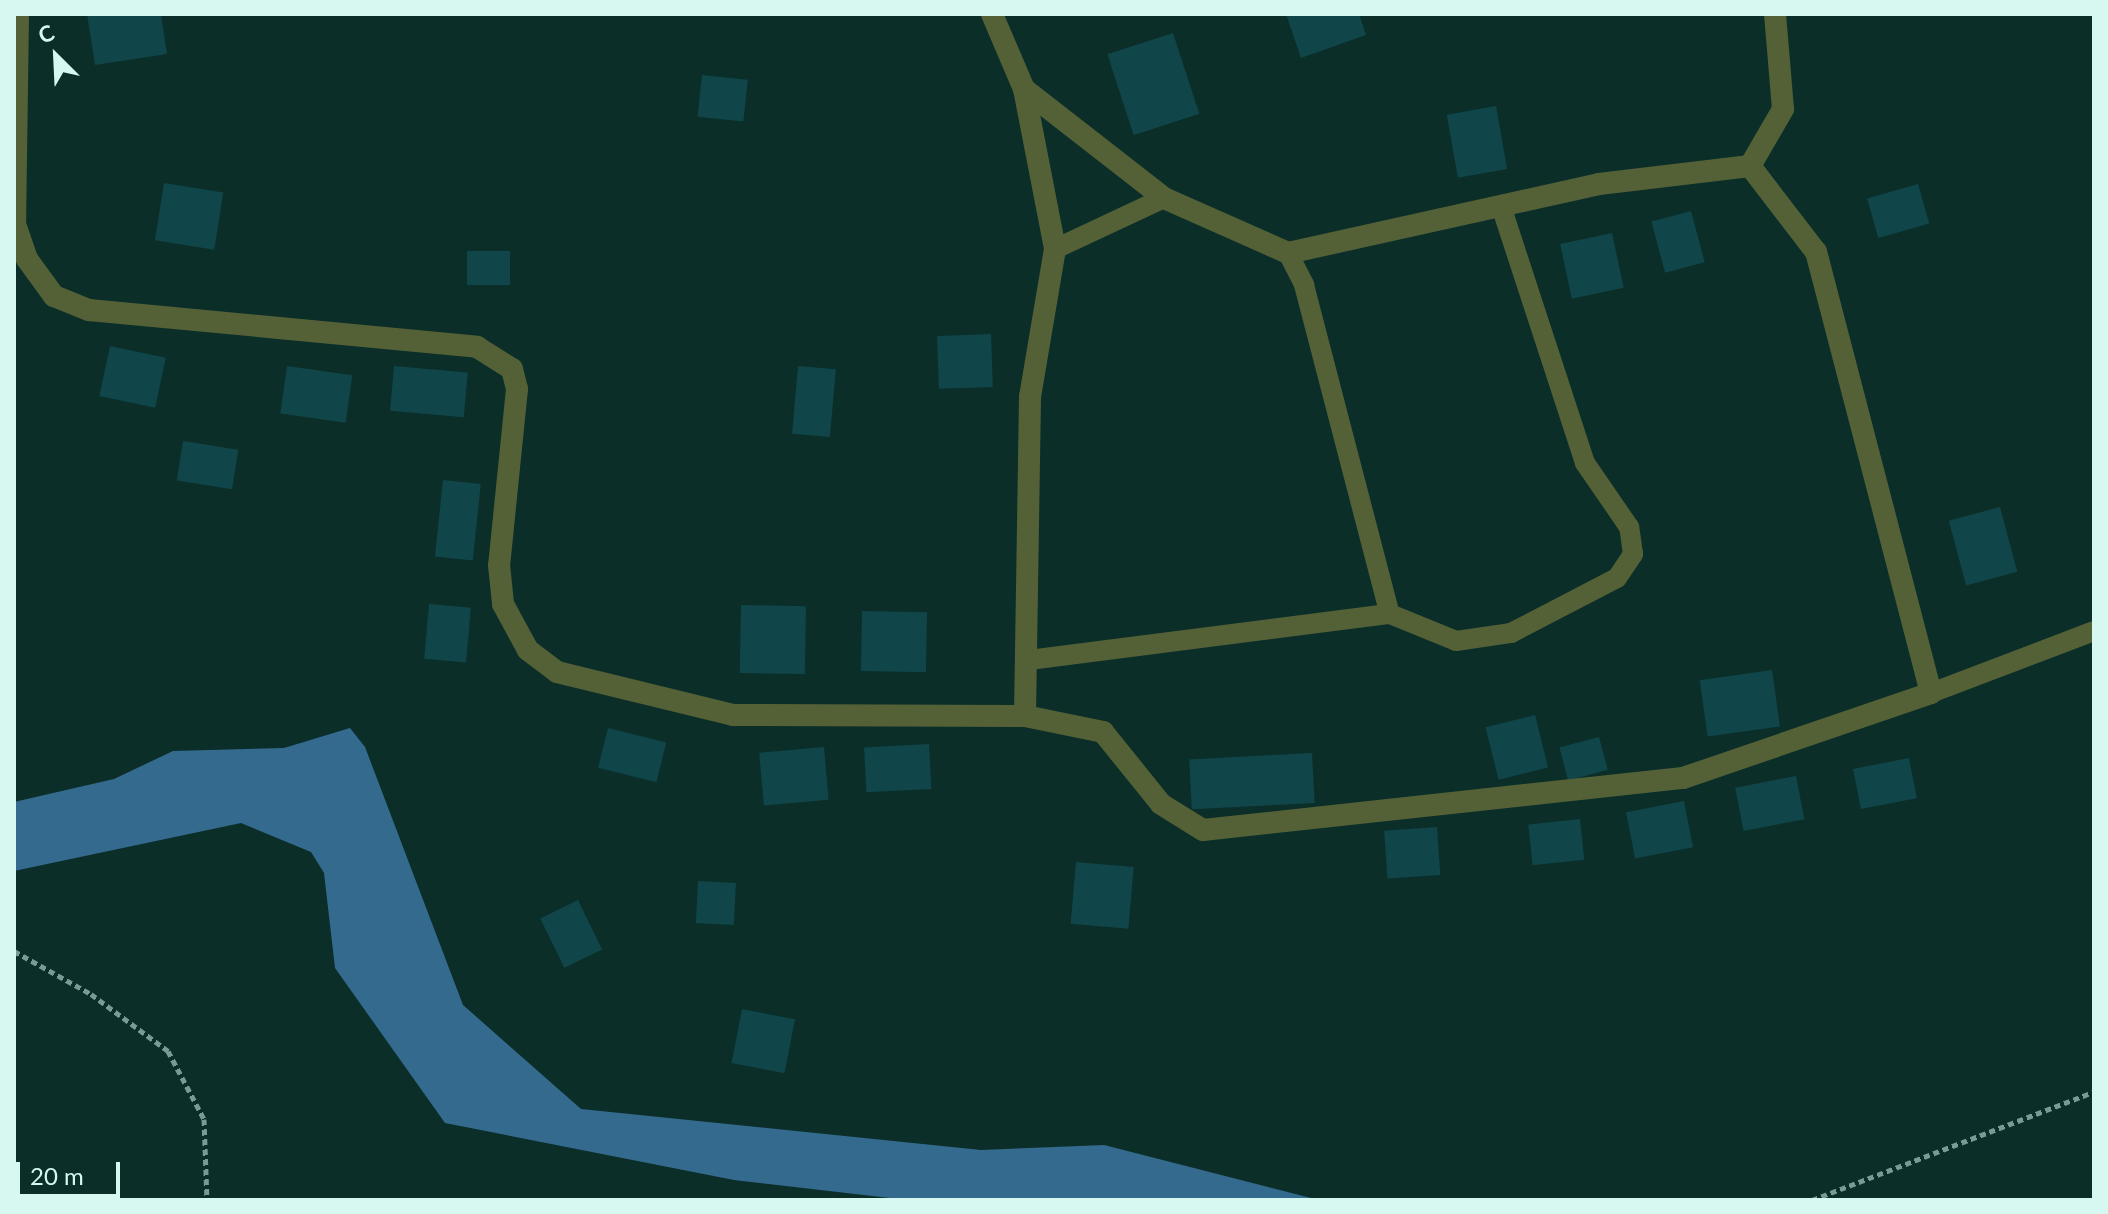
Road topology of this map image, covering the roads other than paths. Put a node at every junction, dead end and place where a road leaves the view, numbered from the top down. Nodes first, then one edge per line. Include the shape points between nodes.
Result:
1 (18, 14) edge
2 (992, 14) edge
3 (1775, 14) edge
4 (1024, 89) junction
5 (1750, 166) junction
6 (1164, 198) junction
7 (1502, 209) junction
8 (1055, 249) junction
9 (1288, 253) junction
10 (1390, 614) junction
11 (2094, 631) edge
12 (1029, 660) junction
13 (1931, 693) junction
14 (1025, 716) junction

1 - 14 street via 15,224 27,259 54,296 89,310 477,347 512,369 517,389 499,565 503,604 528,650 557,672 733,715
2 - 4 street
3 - 5 street via 1783,109
4 - 6 street
4 - 8 street
5 - 7 street via 1599,184
5 - 13 street via 1816,252
6 - 8 lane
6 - 9 street
7 - 9 street
7 - 10 lane via 1585,463 1629,527 1633,554 1617,578 1511,633 1456,641
8 - 12 street via 1030,397
9 - 10 lane via 1304,285
10 - 12 lane
11 - 13 lane
12 - 14 street
13 - 14 street via 1683,778 1203,830 1161,804 1103,732

